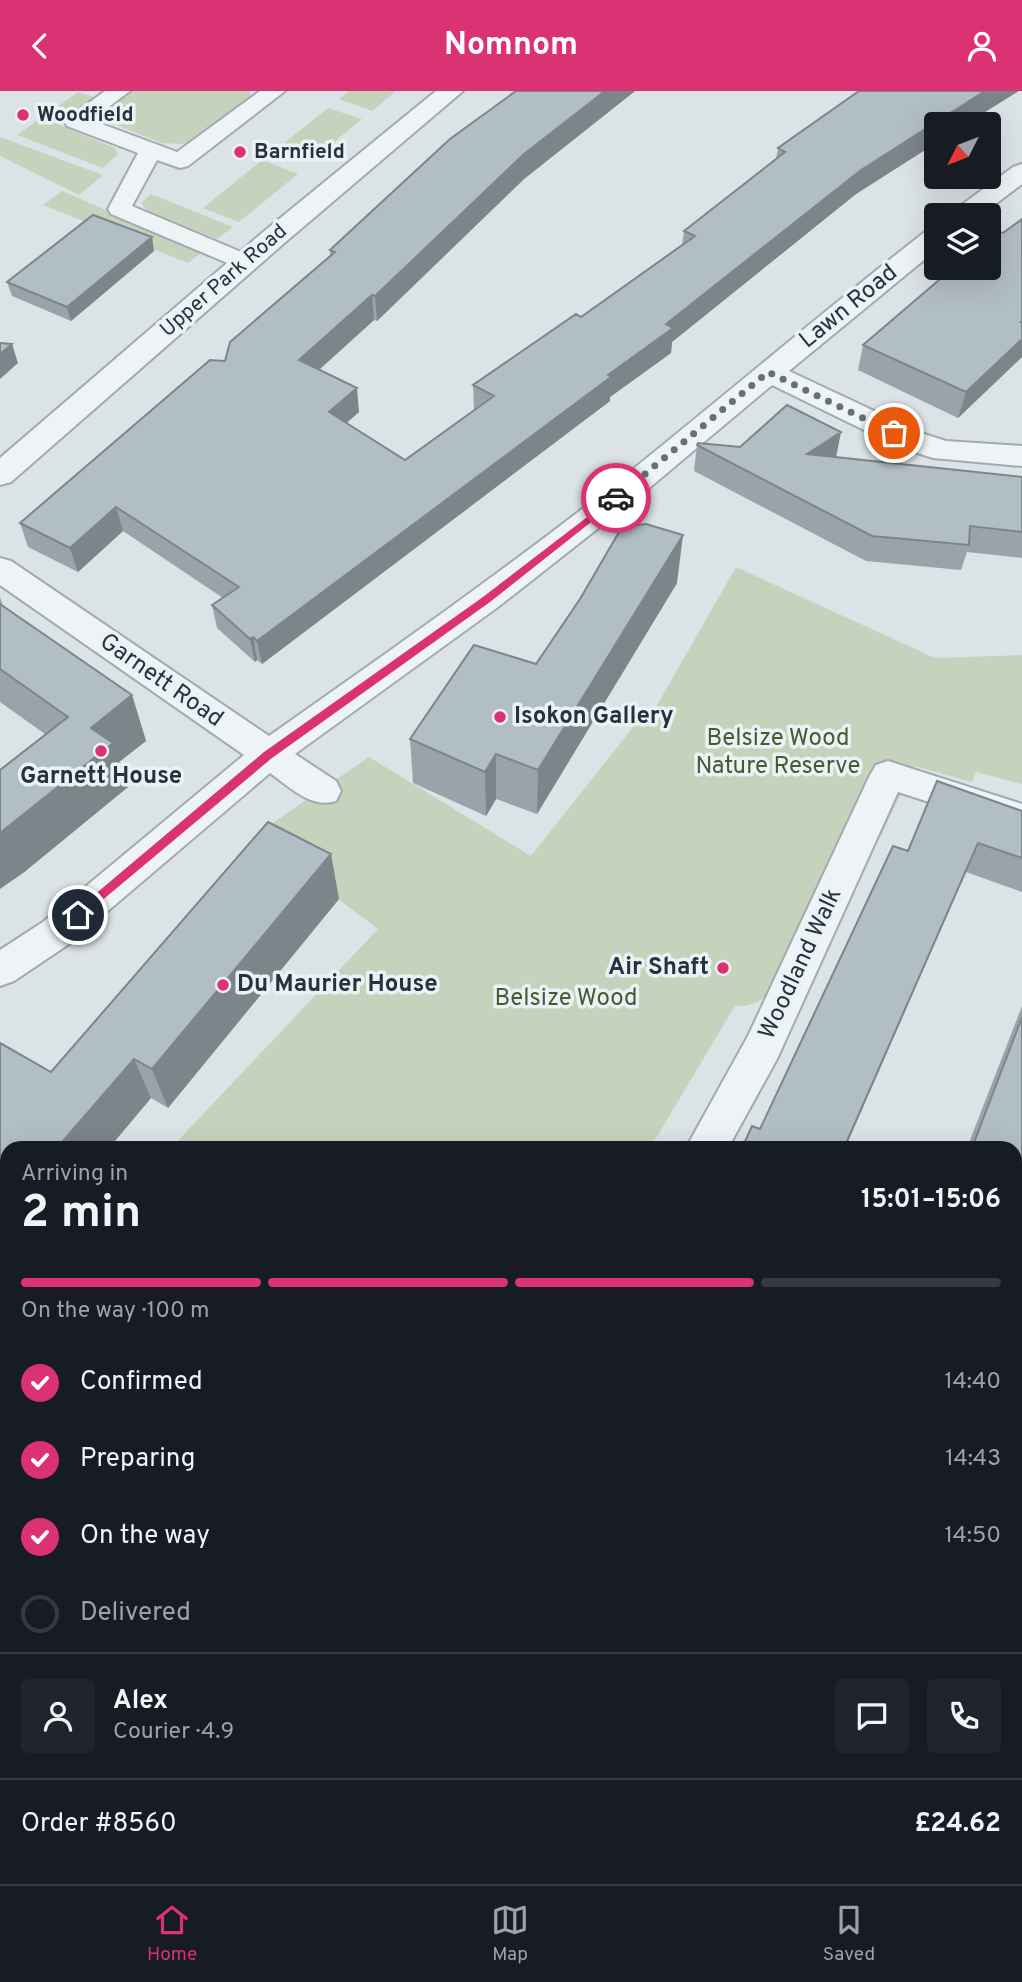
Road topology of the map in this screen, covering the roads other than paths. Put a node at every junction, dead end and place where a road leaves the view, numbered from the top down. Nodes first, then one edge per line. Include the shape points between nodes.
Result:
1 (119, 91) edge
2 (274, 91) edge
3 (451, 91) edge
4 (150, 150) junction
5 (1022, 172) edge
6 (981, 203) edge
7 (924, 247) edge
8 (244, 262) junction
9 (768, 372) junction
10 (1022, 456) edge
11 (0, 475) edge
12 (0, 569) edge
13 (268, 755) junction
14 (323, 791) dead end
15 (1022, 818) edge
16 (0, 970) edge
17 (710, 1141) edge

1 - 4 lane via 75,121
2 - 4 lane via 180,161
3 - 8 street, Upper Park Road
4 - 8 lane via 119,209
5 - 6 street
7 - 9 street, Lawn Road
8 - 11 street, Upper Park Road
9 - 10 street via 910,440 944,450
9 - 13 street, Lawn Road via 637,482 486,599
12 - 13 street, Garnett Road
13 - 14 street, Garnett Road
13 - 16 street, Lawn Road via 56,933
15 - 17 street, Woodland Walk via 888,775 763,1048

